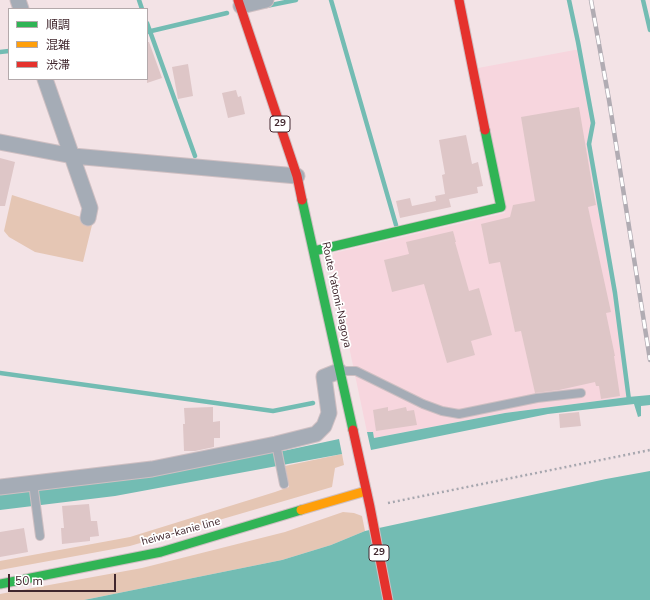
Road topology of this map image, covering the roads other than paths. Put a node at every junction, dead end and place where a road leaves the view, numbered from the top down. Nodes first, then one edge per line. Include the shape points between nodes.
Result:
1 (266, 0) edge
2 (459, 0) edge
3 (239, 3) edge
4 (45, 80) edge
5 (0, 142) edge
6 (73, 156) junction
7 (297, 176) junction
8 (88, 218) dead end
9 (314, 251) junction
10 (339, 371) junction
11 (581, 393) dead end
12 (276, 446) junction
13 (284, 484) dead end
14 (34, 486) junction
15 (0, 487) edge
16 (366, 492) junction
17 (40, 536) dead end
18 (0, 584) edge
19 (388, 600) edge

1 - 3 street
2 - 9 main road via 501,207
3 - 7 main road, Route Yatomi-Nagoya / 29
4 - 6 street
5 - 6 street
6 - 7 street
6 - 8 street via 90,208
7 - 9 main road, Route Yatomi-Nagoya / 29
9 - 10 main road, Route Yatomi-Nagoya / 29
10 - 11 lane via 356,371 423,404 459,414 537,398
10 - 12 street via 324,377 329,413 324,426 316,434
10 - 16 main road, Route Yatomi-Nagoya / 29
12 - 13 lane
12 - 14 street via 152,469
14 - 15 street
14 - 17 lane
16 - 18 main road, heiwa-kanie line via 161,552
16 - 19 main road, Route Yatomi-Nagoya / 29

